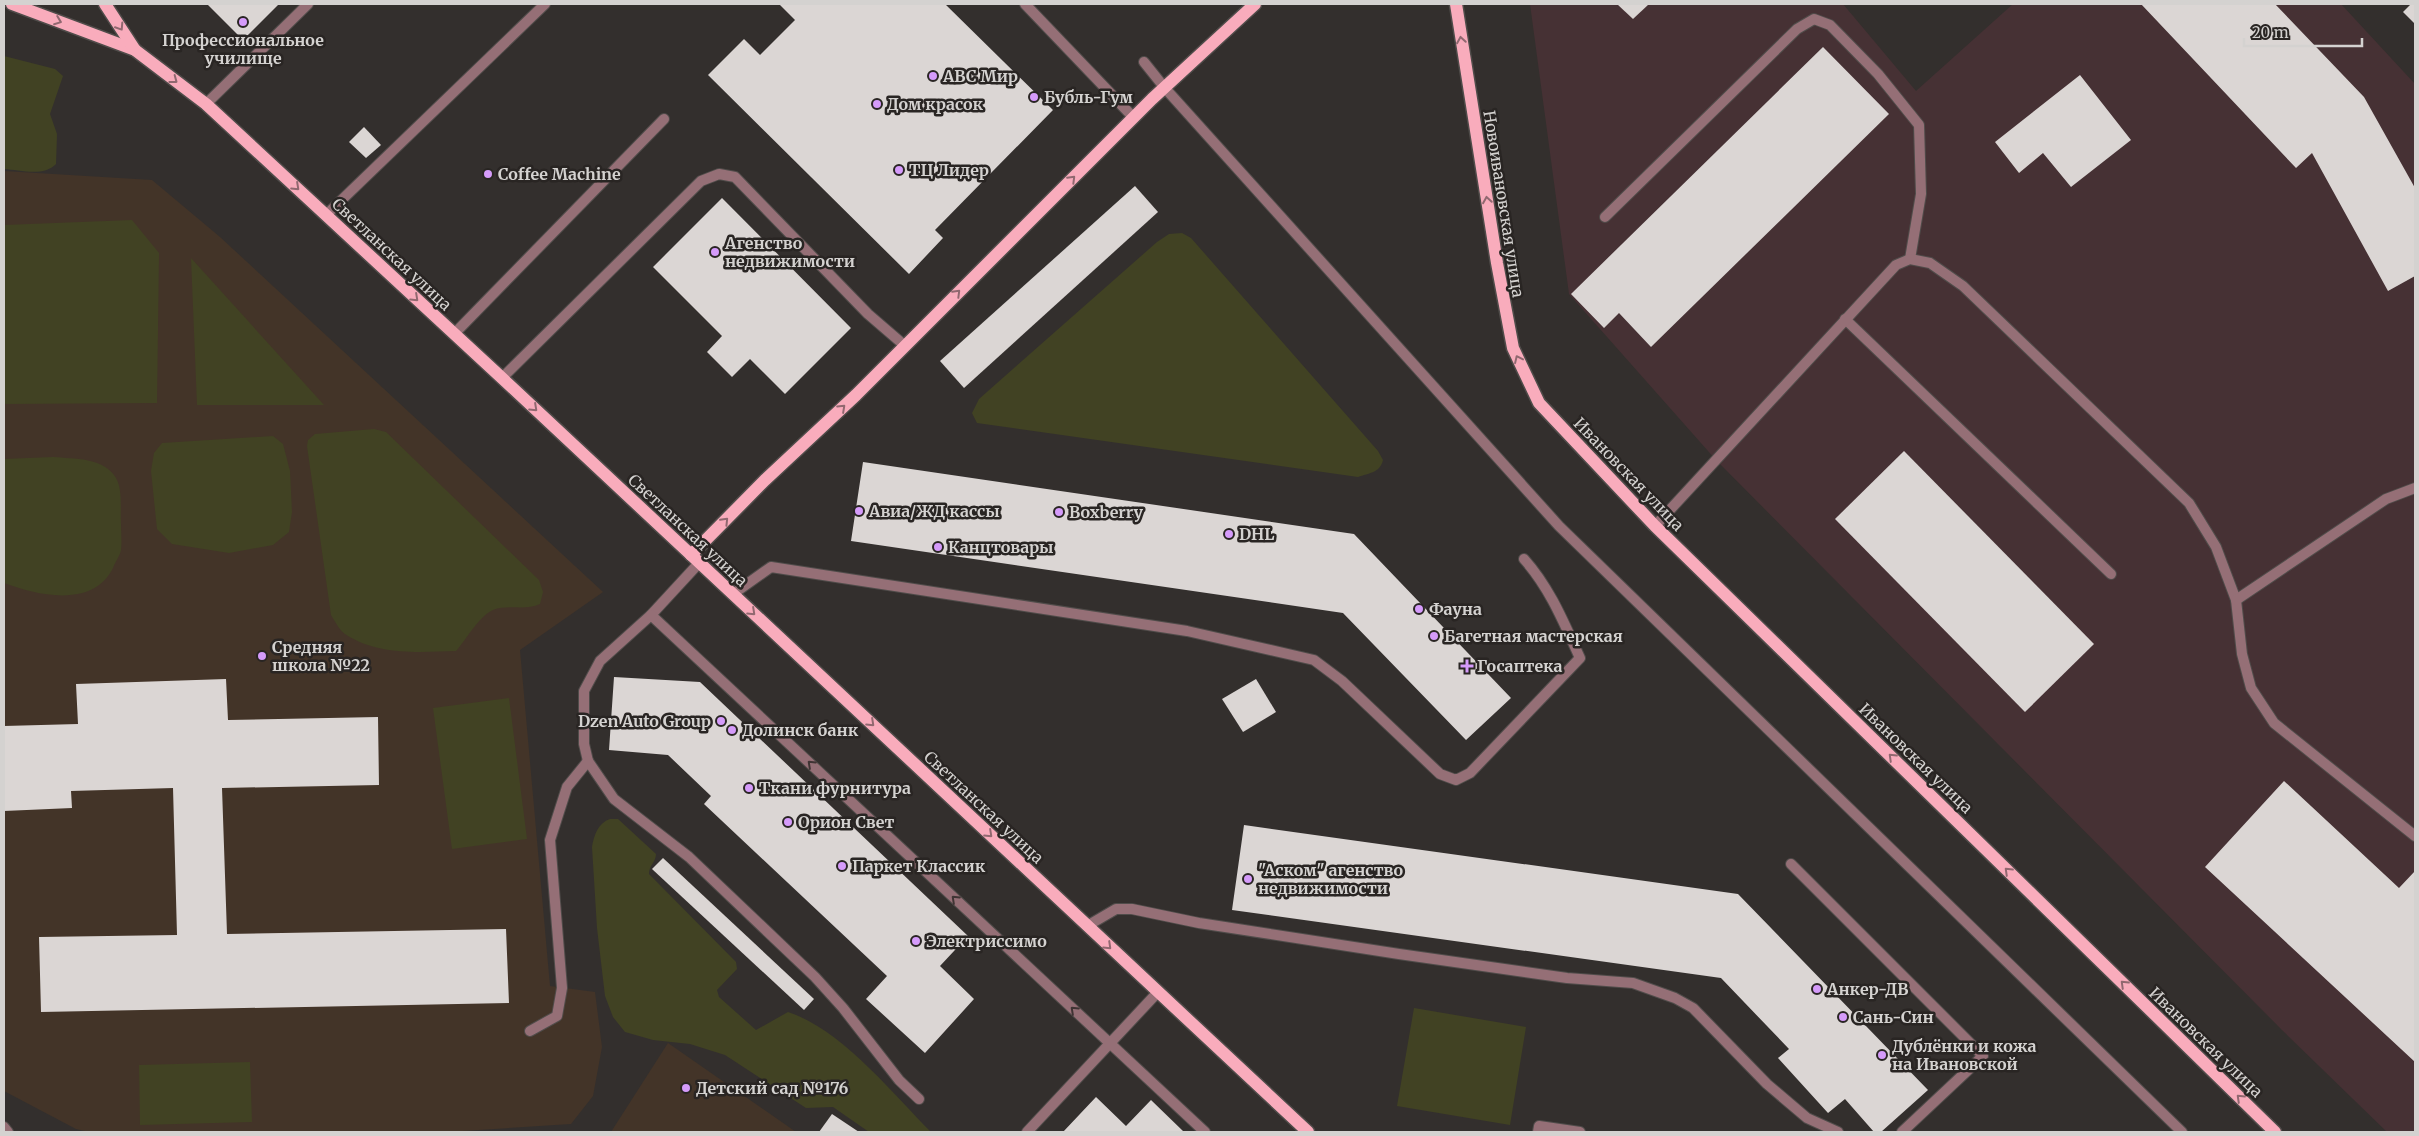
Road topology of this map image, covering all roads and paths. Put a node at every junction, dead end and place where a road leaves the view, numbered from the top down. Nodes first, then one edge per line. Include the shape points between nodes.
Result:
1 (12, 4) edge
2 (105, 4) edge
3 (308, 4) edge
4 (545, 4) edge
5 (1025, 4) edge
6 (1255, 4) edge
7 (1456, 4) edge
8 (135, 50) junction
9 (1144, 62) dead end
10 (1164, 87) junction
11 (206, 104) junction
12 (664, 118) dead end
13 (1134, 118) junction
14 (326, 215) junction
15 (1605, 216) dead end
16 (1910, 259) junction
17 (1845, 319) junction
18 (454, 334) junction
19 (904, 345) junction
20 (502, 378) junction
21 (1539, 403) joint
22 (2415, 488) edge
23 (1656, 526) junction
24 (695, 559) junction
25 (1524, 559) dead end
26 (2111, 574) dead end
27 (733, 594) junction
28 (2236, 600) junction
29 (651, 615) junction
30 (588, 761) junction
31 (2415, 836) edge
32 (1791, 864) dead end
33 (1087, 926) junction
34 (1157, 992) junction
35 (530, 1030) dead end
36 (1110, 1043) junction
37 (918, 1099) dead end
38 (4, 1127) edge
39 (8, 1132) edge
40 (1027, 1132) edge
41 (1205, 1132) edge
42 (1308, 1132) edge
43 (1538, 1132) edge
44 (1580, 1132) edge
45 (1838, 1132) edge
46 (1902, 1132) edge
47 (2182, 1132) edge
48 (2275, 1132) edge

1 -> 8 main road, Светланская улица
2 -> 8 main road
3 - 11 street
4 - 14 street
5 - 13 street
6 - 10 main road
21 -> 7 main road, Новоивановская улица via 1513,348 1496,263
8 -> 11 main road, Светланская улица
9 - 10 street
10 - 13 main road
10 - 47 street via 1559,526
11 -> 14 main road, Светланская улица
12 - 18 street
19 -> 13 main road
14 -> 18 main road, Светланская улица
15 - 16 street via 1797,29 1814,19 1837,32 1878,74 1919,125 1921,194
16 - 17 street via 1896,265
16 - 28 street via 1930,263 1963,286 2189,503 2216,547
17 - 23 street
17 - 26 street
18 - 20 main road, Светланская улица
19 - 20 street via 868,314 735,177 719,174 701,181
24 -> 19 main road via 765,480
20 -> 24 main road, Светланская улица
21 - 23 main road, Ивановская улица
22 - 28 street via 2386,499
48 -> 23 main road, Ивановская улица
24 - 27 main road, Светланская улица
24 - 29 street
25 - 27 street via 1537,573 1558,610 1580,658 1470,773 1456,780 1440,774 1342,681 1314,660 1187,631 771,567
27 -> 33 main road, Светланская улица
28 - 31 street via 2242,654 2251,688 2274,723
29 - 30 street via 600,661 584,691 584,744
36 -> 29 street
30 - 35 street via 567,787 550,840 562,988 557,1016
30 - 37 street via 614,799 689,857 815,977
32 - 46 street via 1983,1056
33 -> 34 main road, Светланская улица
33 - 45 street via 1116,909 1132,909 1199,924 1399,954 1567,978 1634,983 1694,1008 1767,1084 1807,1118
34 - 36 street
34 - 42 main road, Светланская улица
36 - 40 street
36 - 41 street
38 - 39 street
43 - 44 street via 1539,1126

